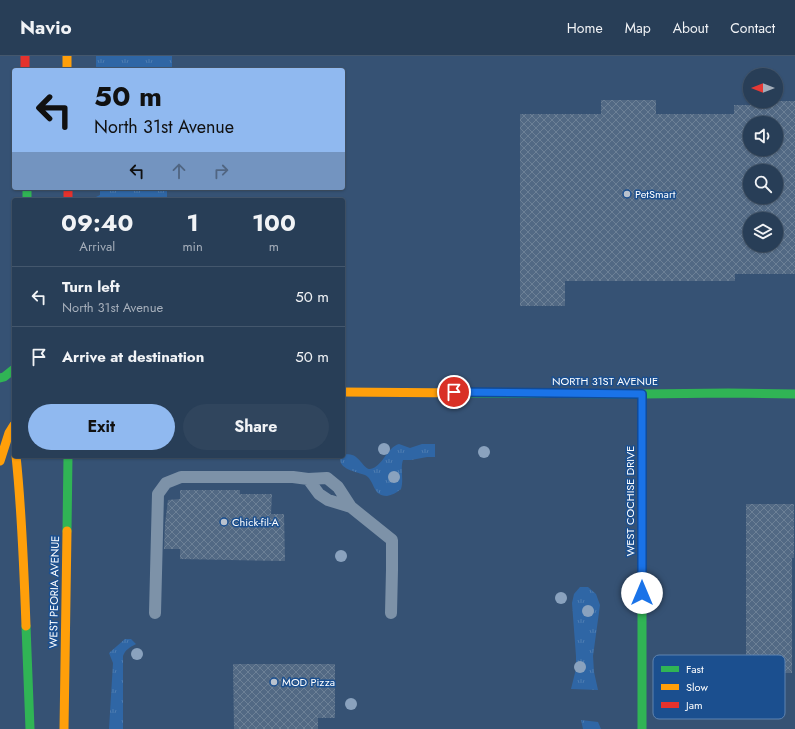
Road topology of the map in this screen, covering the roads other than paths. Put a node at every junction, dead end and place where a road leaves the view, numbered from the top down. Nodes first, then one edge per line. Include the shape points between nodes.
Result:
1 (25, 56) edge
2 (67, 56) edge
3 (25, 68) edge
4 (67, 68) edge
5 (12, 371) edge
6 (0, 378) edge
7 (357, 384) dead end
8 (345, 392) edge
9 (378, 392) junction
10 (642, 394) junction
11 (795, 394) edge
12 (3, 420) dead end
13 (12, 428) edge
14 (9, 433) junction
15 (12, 443) edge
16 (16, 458) edge
17 (68, 458) edge
18 (0, 461) edge
19 (308, 479) junction
20 (351, 507) junction
21 (155, 613) dead end
22 (391, 613) dead end
23 (30, 729) edge
24 (64, 729) edge
25 (642, 729) edge

1 - 3 street
2 - 4 street
5 - 6 street
7 - 9 street
8 - 9 street, NORTH 31ST AVENUE
9 - 10 street, NORTH 31ST AVENUE
10 - 11 street, NORTH 31ST AVENUE
10 - 25 street, WEST COCHISE DRIVE
12 - 14 street
13 - 14 street
14 - 15 street
14 - 18 street
16 - 23 street via 22,529
17 - 24 street, WEST PEORIA AVENUE
19 - 20 lane via 319,494 328,500
19 - 20 lane via 326,478 338,487
19 - 21 lane via 181,476 166,483 158,494
20 - 22 lane via 392,540

